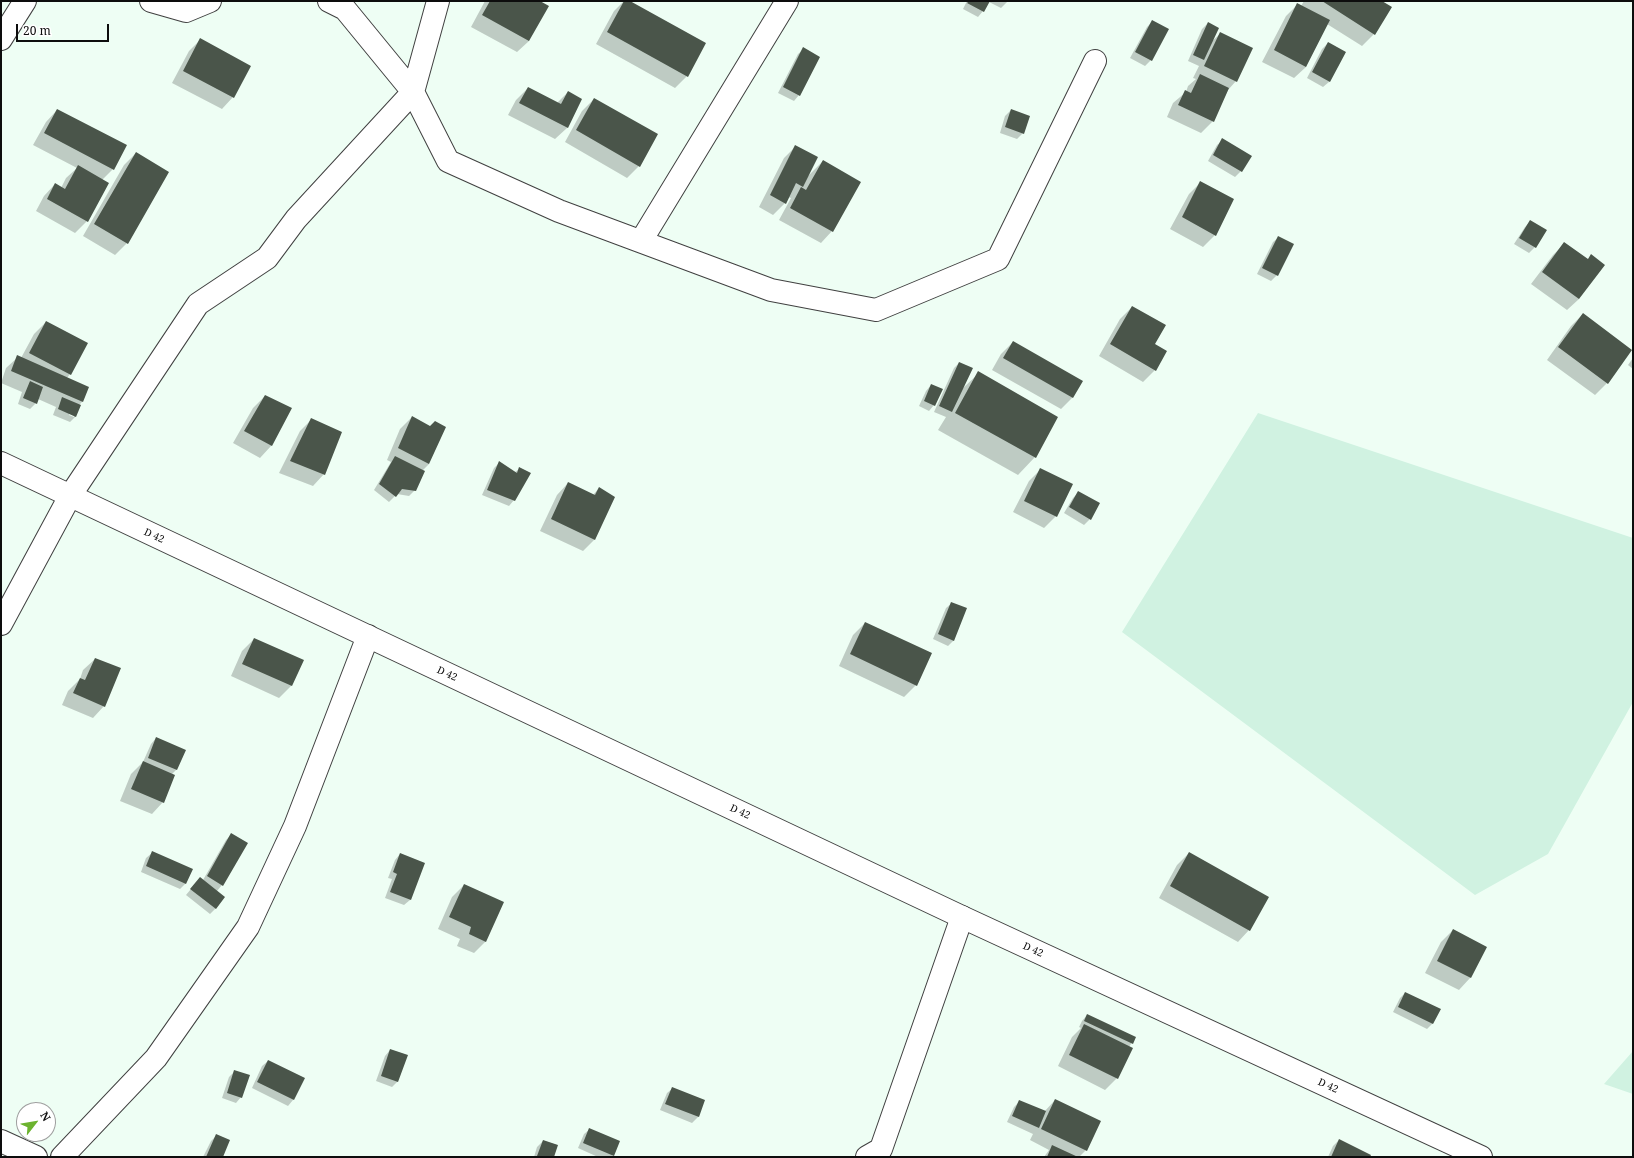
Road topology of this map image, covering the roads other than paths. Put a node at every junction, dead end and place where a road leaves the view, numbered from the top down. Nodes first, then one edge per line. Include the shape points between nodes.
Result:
1 (25, 1) edge
2 (151, 1) edge
3 (210, 1) edge
4 (329, 1) edge
5 (438, 1) edge
6 (786, 1) edge
7 (1, 39) edge
8 (1095, 61) dead end
9 (413, 92) junction
10 (641, 241) junction
11 (1, 463) edge
12 (70, 496) junction
13 (1, 624) edge
14 (368, 636) junction
15 (962, 917) junction
16 (1, 1141) edge
17 (36, 1157) edge
18 (62, 1157) edge
19 (867, 1157) edge
20 (1481, 1157) edge

1 - 7 street
2 - 3 street via 186,11
4 - 9 street via 346,9
5 - 9 street
6 - 10 street
8 - 10 street via 998,259 876,310 771,290
9 - 10 street via 448,161 559,211
9 - 12 street via 296,219 267,258 198,304
11 - 12 street, D 42 / D 42
12 - 13 street
12 - 14 street, D 42 / D 42
14 - 15 street, D 42 / D 42
14 - 18 street via 295,826 248,927 156,1058
15 - 19 street via 881,1149
15 - 20 street, D 42 / D 42
16 - 17 street

